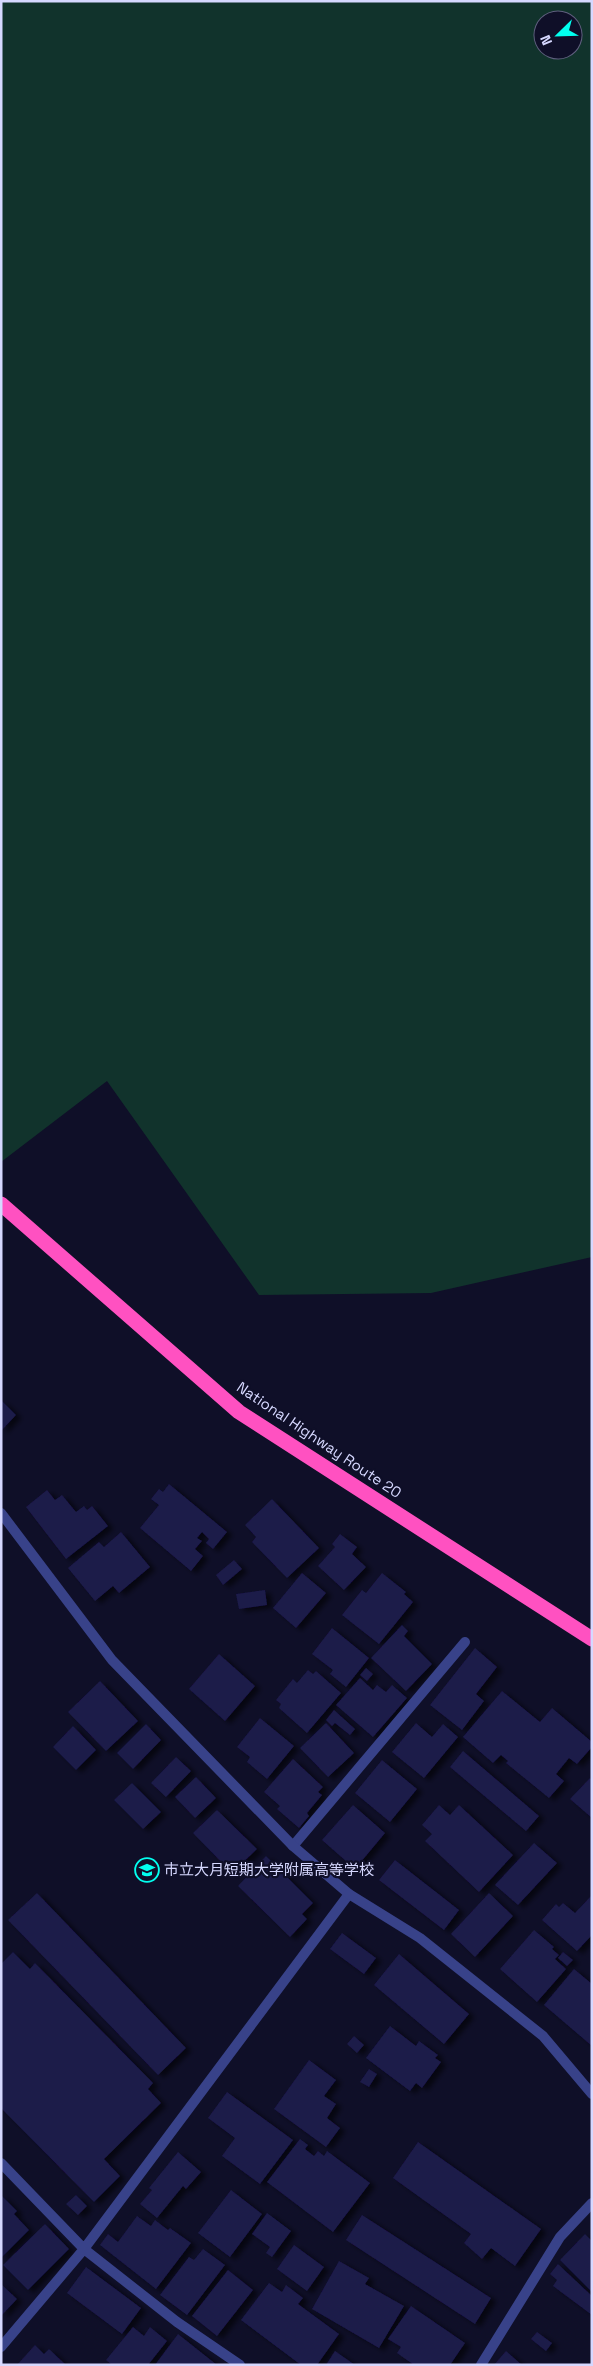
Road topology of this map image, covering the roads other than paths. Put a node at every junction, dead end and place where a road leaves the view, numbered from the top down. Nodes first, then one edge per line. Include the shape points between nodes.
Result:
1 (1, 1204) edge
2 (1, 1513) edge
3 (592, 1639) edge
4 (465, 1642) dead end
5 (293, 1846) junction
6 (349, 1894) junction
7 (592, 2094) edge
8 (1, 2163) edge
9 (592, 2203) edge
10 (84, 2249) junction
11 (1, 2347) edge
12 (240, 2365) edge
13 (481, 2365) edge

1 - 3 highway, National Highway Route 20 via 239,1412
2 - 5 street via 112,1660
4 - 5 street
5 - 6 street
6 - 7 street via 420,1938 543,2036
6 - 10 street
8 - 10 street
9 - 13 street via 560,2237
10 - 11 street
10 - 12 street via 177,2322

